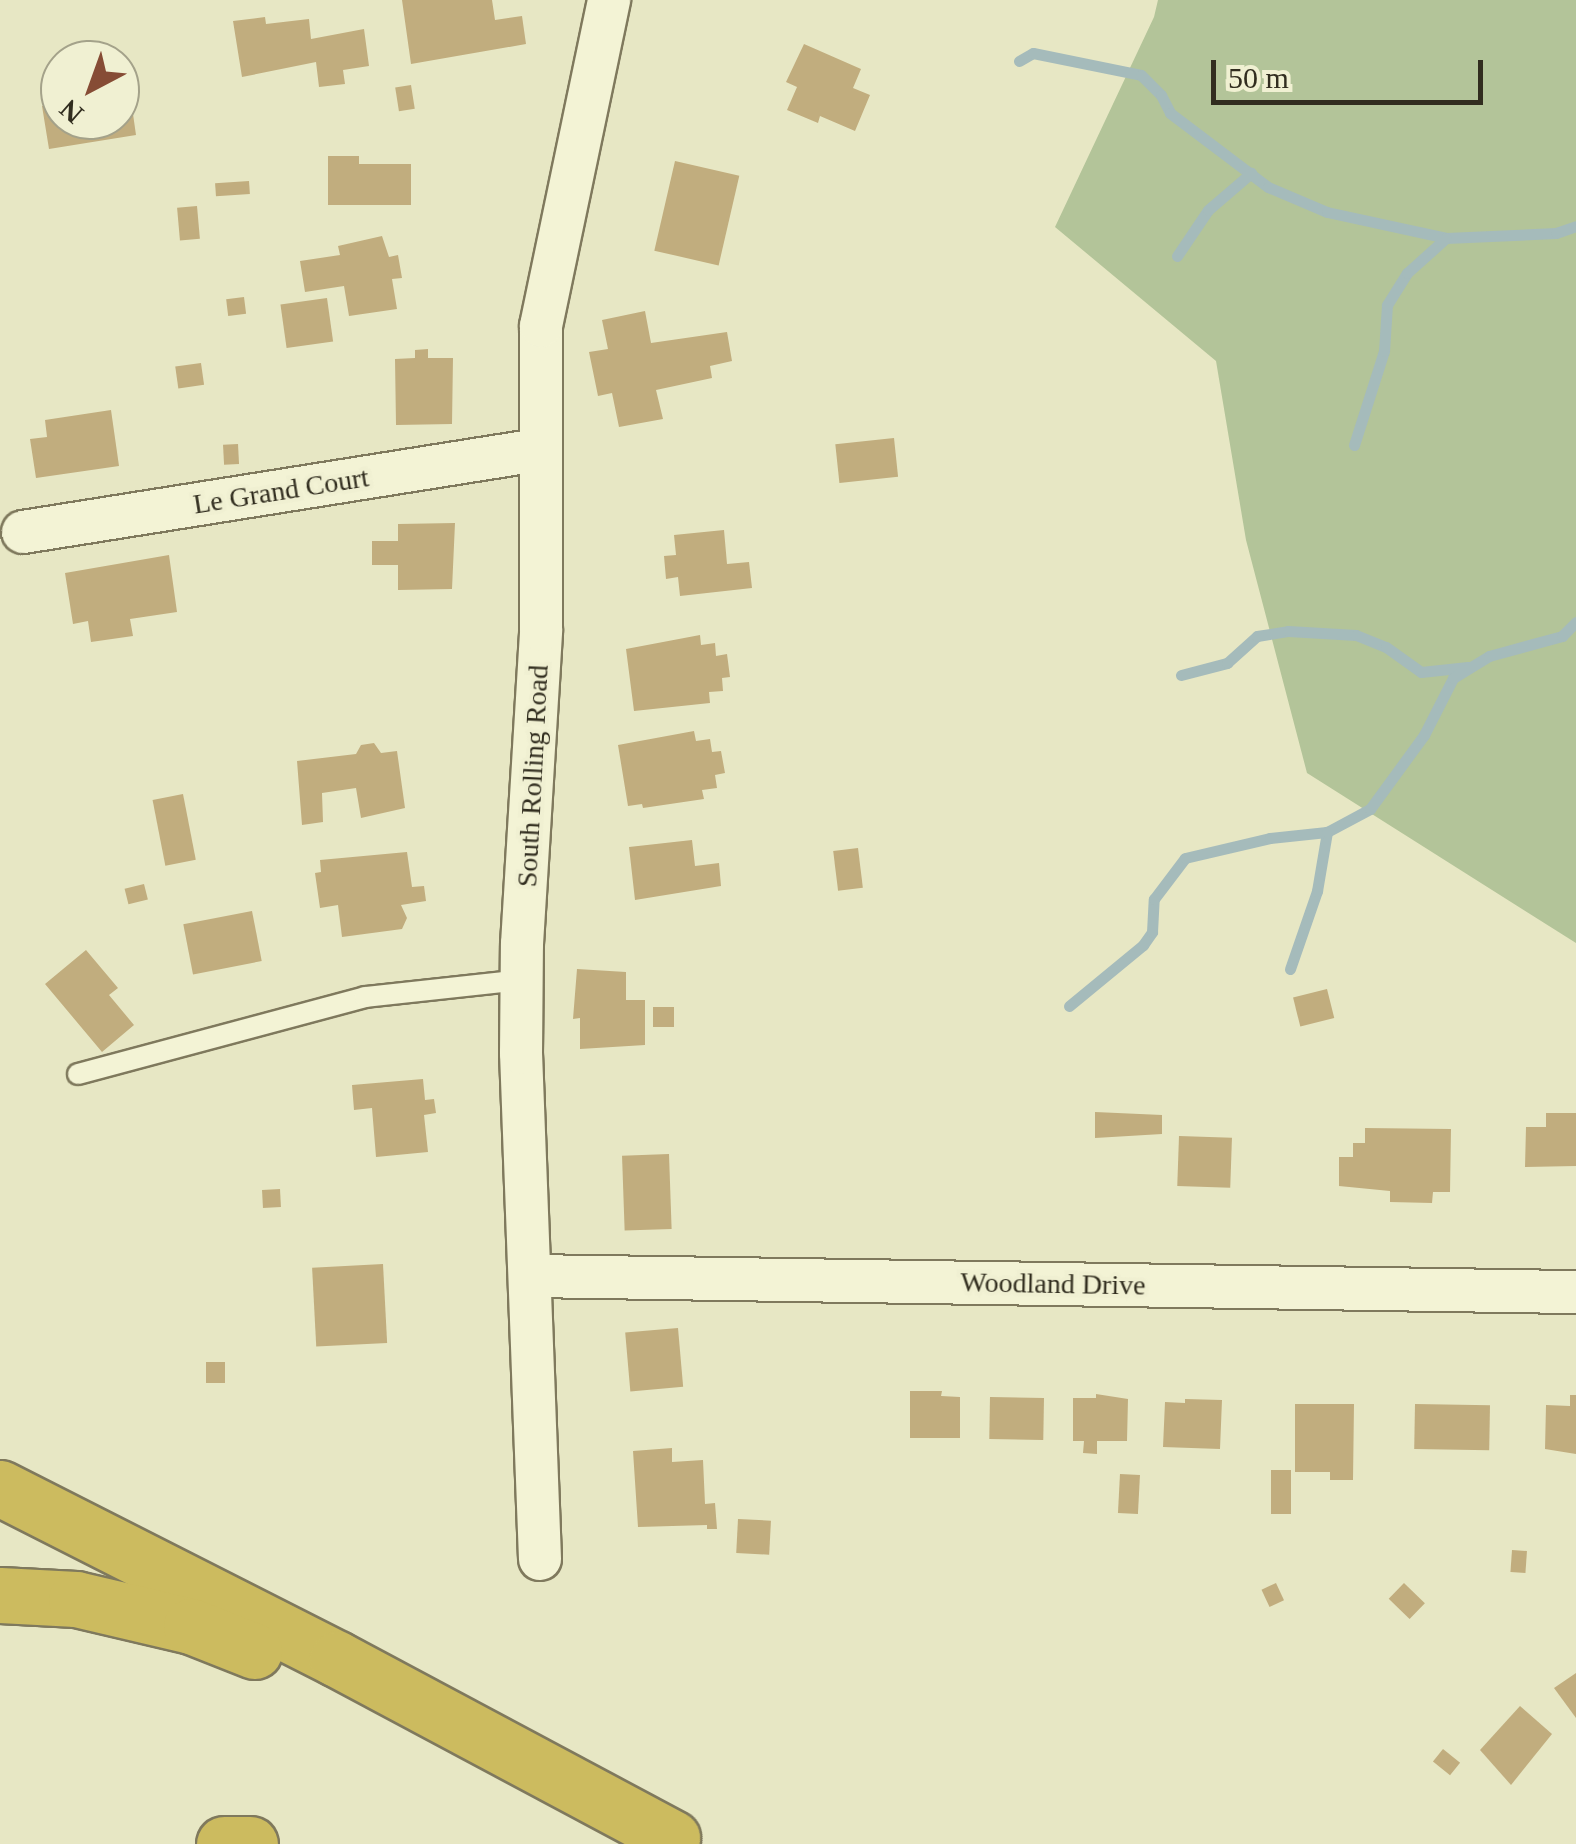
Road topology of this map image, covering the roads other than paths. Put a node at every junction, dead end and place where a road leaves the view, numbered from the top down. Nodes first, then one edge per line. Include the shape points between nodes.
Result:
1 (609, 0) edge
2 (538, 450) junction
3 (23, 532) dead end
4 (522, 980) junction
5 (78, 1074) dead end
6 (530, 1276) junction
7 (1576, 1292) edge
8 (0, 1488) edge
9 (540, 1559) dead end
10 (0, 1595) edge
11 (679, 1841) edge
12 (224, 1844) edge
13 (250, 1844) edge

1 - 2 street, South Rolling Road via 541,326
2 - 3 street, Le Grand Court
2 - 4 street, South Rolling Road via 541,630
4 - 5 lane via 364,997
4 - 6 street, South Rolling Road
6 - 7 street, Woodland Drive
6 - 9 street, South Rolling Road
8 - 11 highway
10 - 11 highway via 76,1598 191,1626 327,1680
12 - 13 highway

